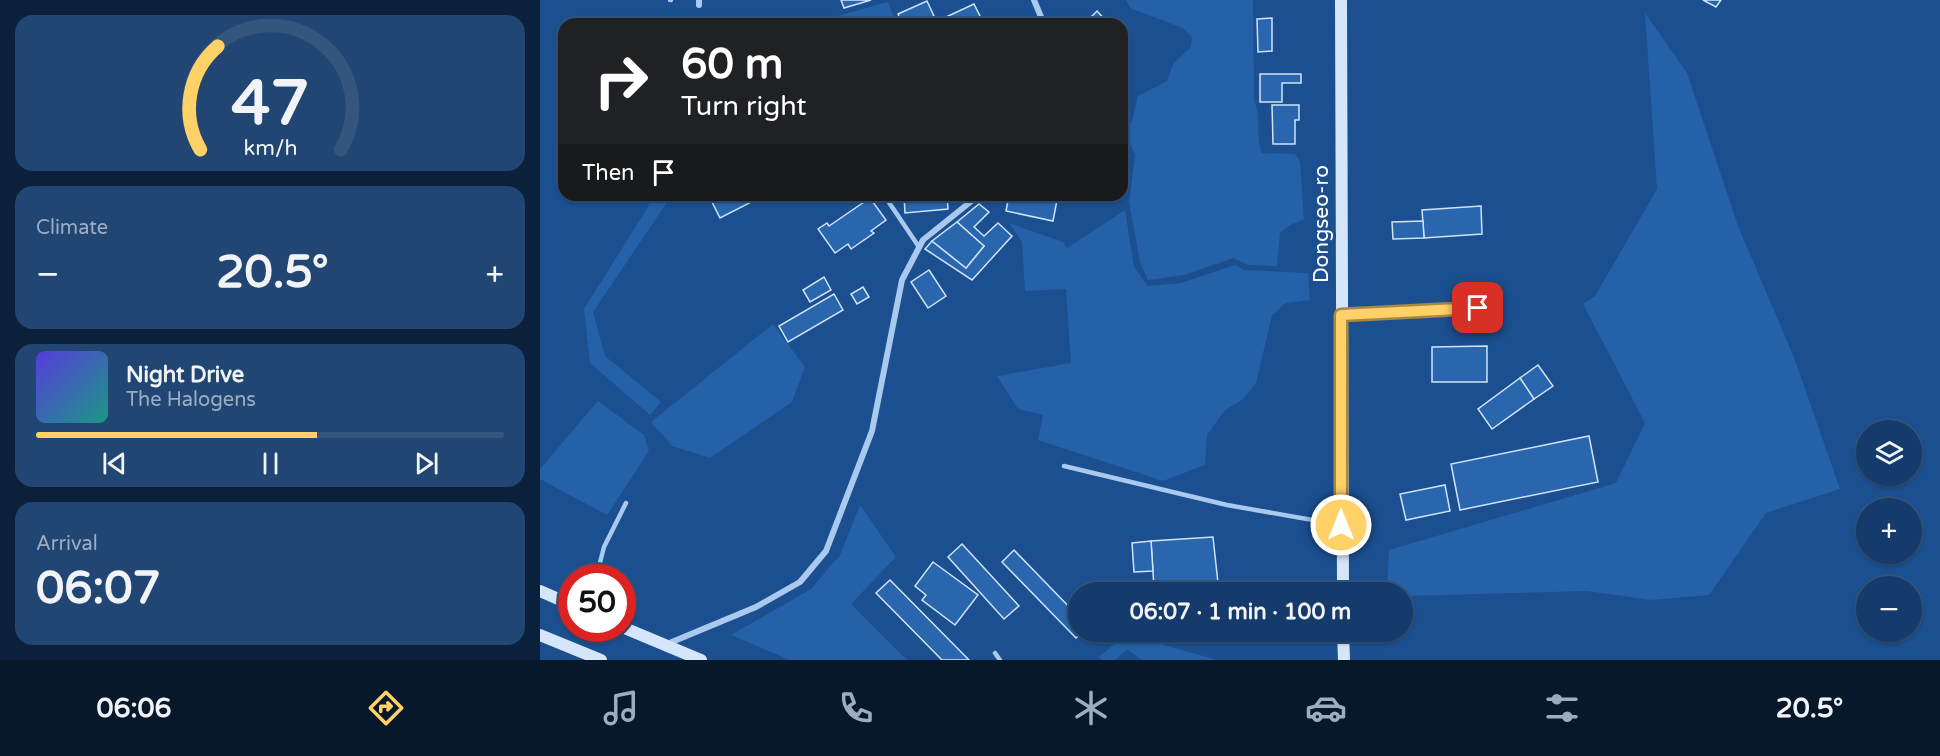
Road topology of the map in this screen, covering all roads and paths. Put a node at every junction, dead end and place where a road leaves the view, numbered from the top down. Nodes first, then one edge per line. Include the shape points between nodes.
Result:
1 (1034, 0) edge
2 (1341, 0) edge
3 (1042, 18) edge
4 (888, 201) edge
5 (971, 201) edge
6 (919, 247) junction
7 (1478, 308) dead end
8 (1341, 315) junction
9 (1064, 466) dead end
10 (626, 502) dead end
11 (1341, 525) junction
12 (600, 564) edge
13 (1342, 582) edge
14 (540, 591) edge
15 (558, 599) edge
16 (636, 633) edge
17 (540, 635) edge
18 (1343, 642) edge
19 (666, 645) junction
20 (995, 653) dead end
21 (602, 660) edge
22 (701, 660) edge
23 (1000, 660) edge
24 (1344, 660) edge

1 - 3 street
2 - 8 main road, Dongseo-ro
4 - 6 lane
5 - 6 street via 922,240
6 - 19 street via 902,280 872,431 826,551 800,582 756,607
7 - 8 lane
8 - 11 main road, Dongseo-ro
9 - 11 lane via 1227,505
10 - 12 lane
11 - 13 main road, Dongseo-ro
14 - 15 main road
16 - 19 main road
17 - 21 main road
18 - 24 main road
19 - 22 main road
20 - 23 lane

